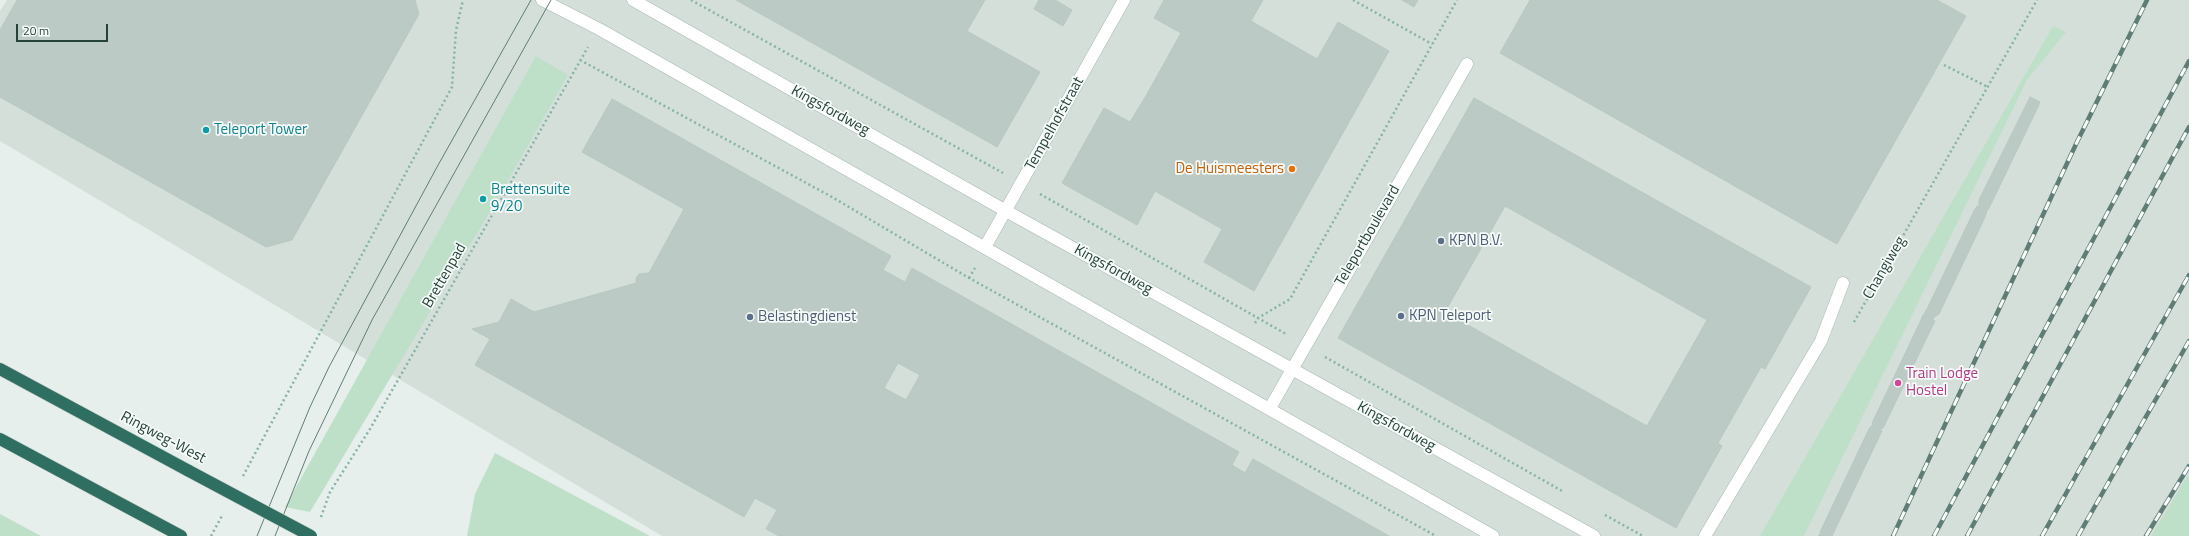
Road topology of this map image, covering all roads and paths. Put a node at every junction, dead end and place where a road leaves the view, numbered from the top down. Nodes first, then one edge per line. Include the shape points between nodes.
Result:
1 (463, 0) edge
2 (542, 0) edge
3 (634, 0) edge
4 (691, 0) edge
5 (1124, 0) edge
6 (1353, 0) edge
7 (1457, 0) edge
8 (2037, 0) edge
9 (599, 29) junction
10 (1432, 44) junction
11 (580, 60) junction
12 (1467, 64) dead end
13 (1944, 65) dead end
14 (1988, 88) junction
15 (1022, 183) junction
16 (1006, 211) junction
17 (985, 247) junction
18 (1843, 283) dead end
19 (1258, 318) junction
20 (1850, 329) dead end
21 (1305, 345) junction
22 (0, 369) edge
23 (1292, 370) junction
24 (1270, 408) junction
25 (0, 439) edge
26 (241, 480) dead end
27 (1568, 494) dead end
28 (226, 508) dead end
29 (1602, 513) dead end
30 (319, 521) dead end
31 (181, 536) edge
32 (211, 536) edge
33 (311, 536) edge
34 (1436, 536) edge
35 (1493, 536) edge
36 (1594, 536) edge
37 (1643, 536) edge
38 (1705, 536) edge

1 - 26 path via 456,30 452,87
2 - 9 street
3 - 16 street, Kingsfordweg
4 - 15 path, Kingsfordweg
5 - 15 street, Tempelhofstraat
6 - 10 path
7 - 10 path
8 - 14 path, Changiweg
9 - 11 path, Brettenpad
9 - 17 street
10 - 19 path via 1290,299
11 - 30 path, Brettenpad via 370,429 330,492
11 - 34 path via 832,197 969,278
12 - 21 street, Teleportboulevard
13 - 14 path
14 - 20 path, Changiweg
15 - 16 street, Tempelhofstraat
15 - 19 path, Kingsfordweg
16 - 17 street, Tempelhofstraat
16 - 23 street, Kingsfordweg
17 - 24 street
18 - 38 street, Changiweg via 1821,341
19 - 21 path, Kingsfordweg
21 - 23 street, Teleportboulevard
21 - 27 path, Kingsfordweg
22 - 33 highway, Ringweg-West, bridge
23 - 24 street, Teleportboulevard
23 - 36 street, Kingsfordweg
24 - 35 street via 1321,440
25 - 31 highway
28 - 32 path
29 - 37 path

